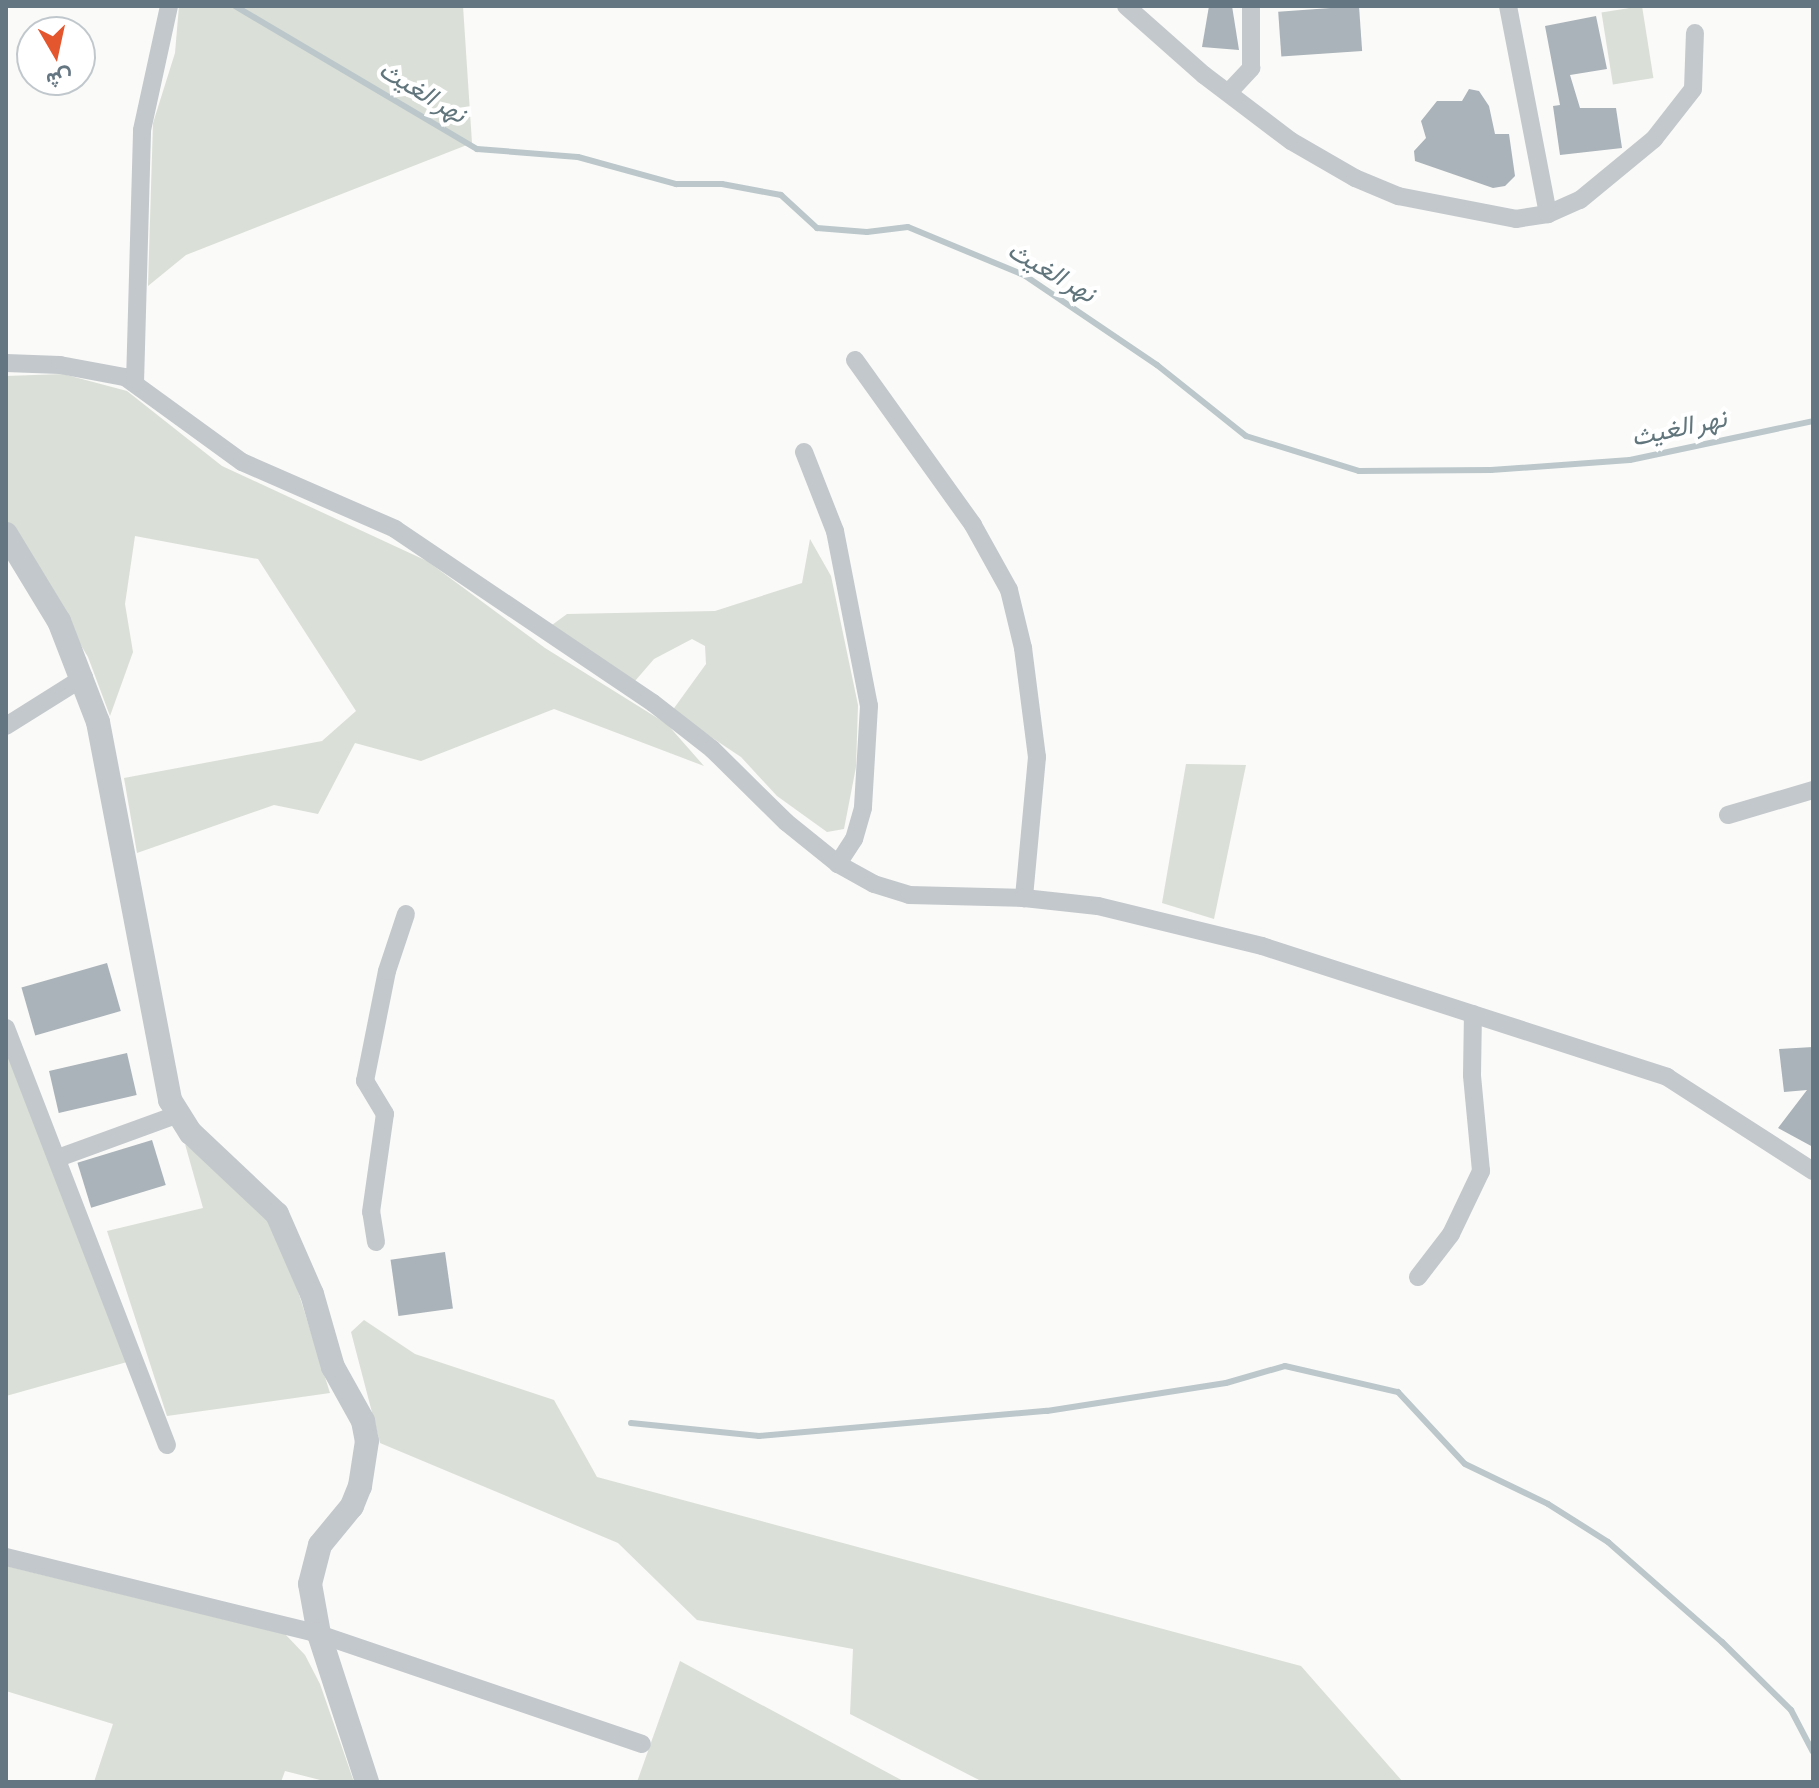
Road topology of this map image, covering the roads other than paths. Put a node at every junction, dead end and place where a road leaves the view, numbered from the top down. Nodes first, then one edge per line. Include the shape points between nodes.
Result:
1 (169, 6) edge
2 (1126, 6) edge
3 (1251, 6) edge
4 (1508, 6) edge
5 (1695, 33) dead end
6 (1229, 92) junction
7 (1548, 214) junction
8 (855, 360) dead end
9 (6, 363) edge
10 (135, 383) junction
11 (804, 452) dead end
12 (6, 534) edge
13 (84, 677) junction
14 (6, 726) edge
15 (1813, 790) edge
16 (1728, 815) dead end
17 (838, 864) junction
18 (1024, 898) junction
19 (406, 914) dead end
20 (1473, 1014) junction
21 (6, 1028) edge
22 (176, 1115) junction
23 (58, 1158) junction
24 (1813, 1171) edge
25 (376, 1242) dead end
26 (1418, 1277) dead end
27 (167, 1445) dead end
28 (6, 1557) edge
29 (319, 1634) junction
30 (642, 1744) dead end
31 (367, 1782) edge

1 - 10 street via 140,151
2 - 6 street
3 - 6 street via 1251,68
4 - 7 street
5 - 7 street via 1693,89 1682,107 1635,159 1580,200
6 - 7 street via 1291,141 1387,191 1482,216 1516,219
8 - 18 street via 973,525 1009,590 1023,648 1037,757
9 - 10 street via 60,365
10 - 17 street via 216,446 395,529 653,703
11 - 17 street via 835,531 869,706 863,808 854,839
12 - 13 street via 59,621
13 - 14 street
13 - 22 street via 109,773 162,1071
15 - 16 street
17 - 18 street via 909,895
18 - 20 street via 1197,927
19 - 25 street via 383,987 365,1081 385,1114 371,1212
20 - 24 street via 1667,1077
20 - 26 street via 1471,1064 1481,1171 1451,1234
21 - 23 street
22 - 23 street
22 - 29 street via 277,1214 312,1294 333,1367 363,1421 367,1441 360,1486 312,1567
23 - 27 street
28 - 29 street
29 - 30 street
29 - 31 street

